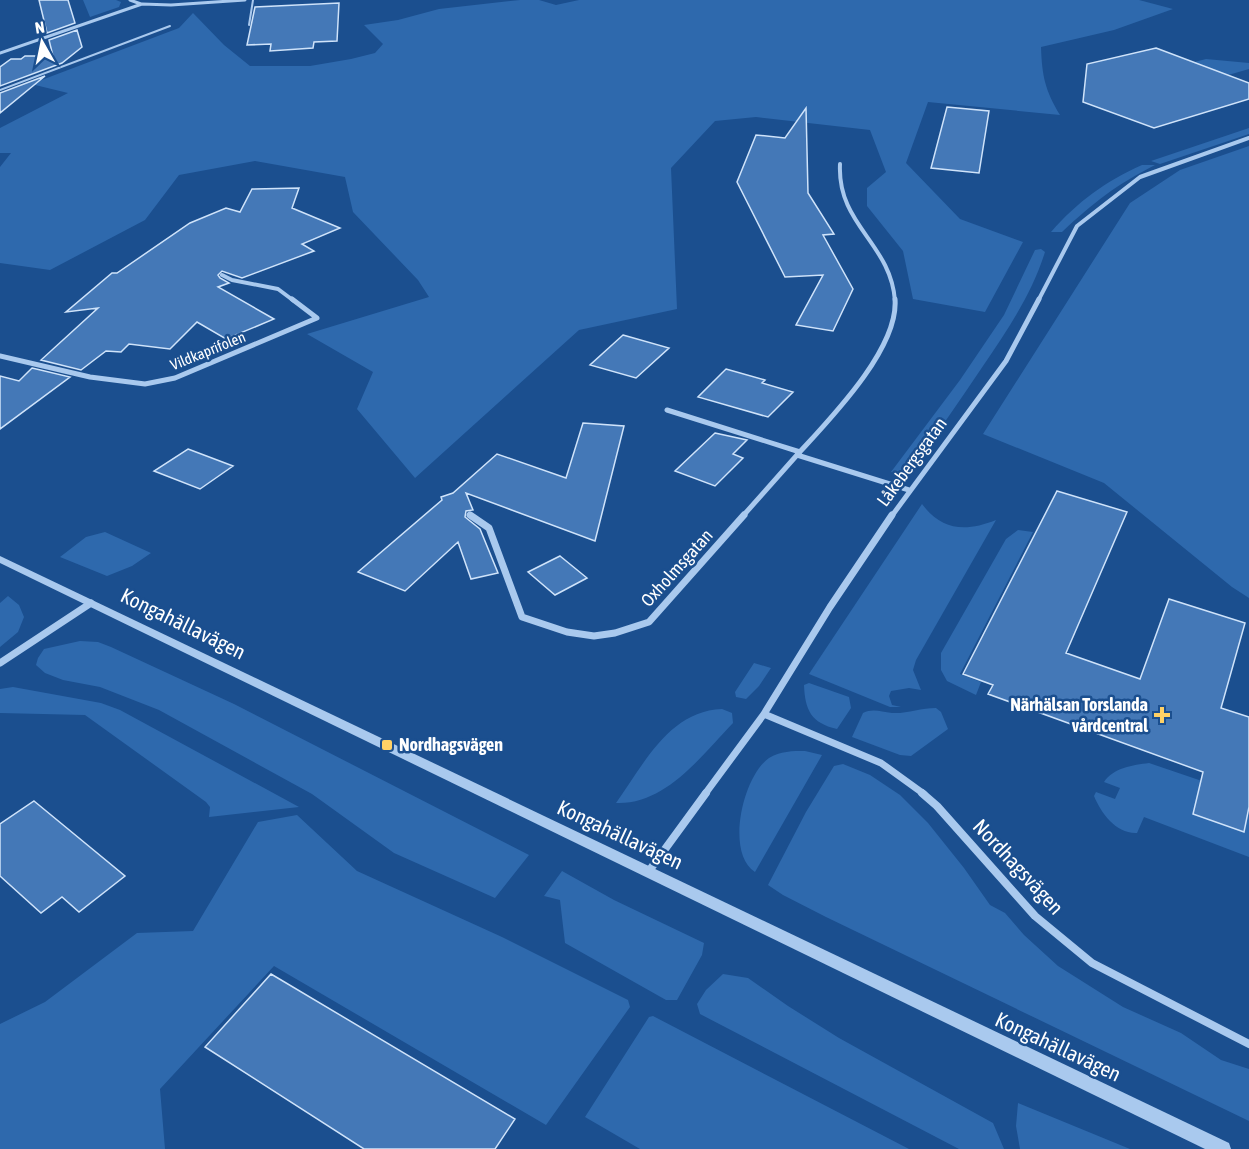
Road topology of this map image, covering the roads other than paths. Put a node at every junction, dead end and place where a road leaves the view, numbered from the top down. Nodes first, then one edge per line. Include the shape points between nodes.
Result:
1 (130, 0) edge
2 (245, 0) edge
3 (253, 0) edge
4 (142, 4) junction
5 (249, 25) dead end
6 (170, 26) dead end
7 (0, 53) edge
8 (0, 90) edge
9 (1249, 138) edge
10 (840, 164) dead end
11 (222, 275) dead end
12 (0, 356) edge
13 (667, 410) dead end
14 (799, 453) junction
15 (909, 490) junction
16 (470, 515) dead end
17 (0, 560) edge
18 (91, 603) junction
19 (0, 663) edge
20 (764, 714) junction
21 (649, 871) junction
22 (1249, 1044) edge
23 (1223, 1149) edge

1 - 4 street
2 - 4 street
3 - 5 lane
4 - 7 street
6 - 8 lane
9 - 15 street, Låkebergsgatan via 1140,177 1077,226 1006,362
10 - 14 street, Oxholmsgatan via 842,202 875,248 895,287 894,324 863,379
11 - 12 street, Vildkaprifolen via 278,289 317,318 175,378 145,384 90,377
13 - 14 street
14 - 15 street
14 - 16 street, Oxholmsgatan via 649,622 622,631 594,636 548,627 522,616 489,528
15 - 20 street, Låkebergsgatan
17 - 18 street, Kongahällavägen
18 - 19 street
18 - 21 street, Kongahällavägen via 569,836
20 - 21 street, Låkebergsgatan
20 - 22 street, Nordhagsvägen via 881,762 937,806 1035,916 1092,963
21 - 23 street, Kongahällavägen

